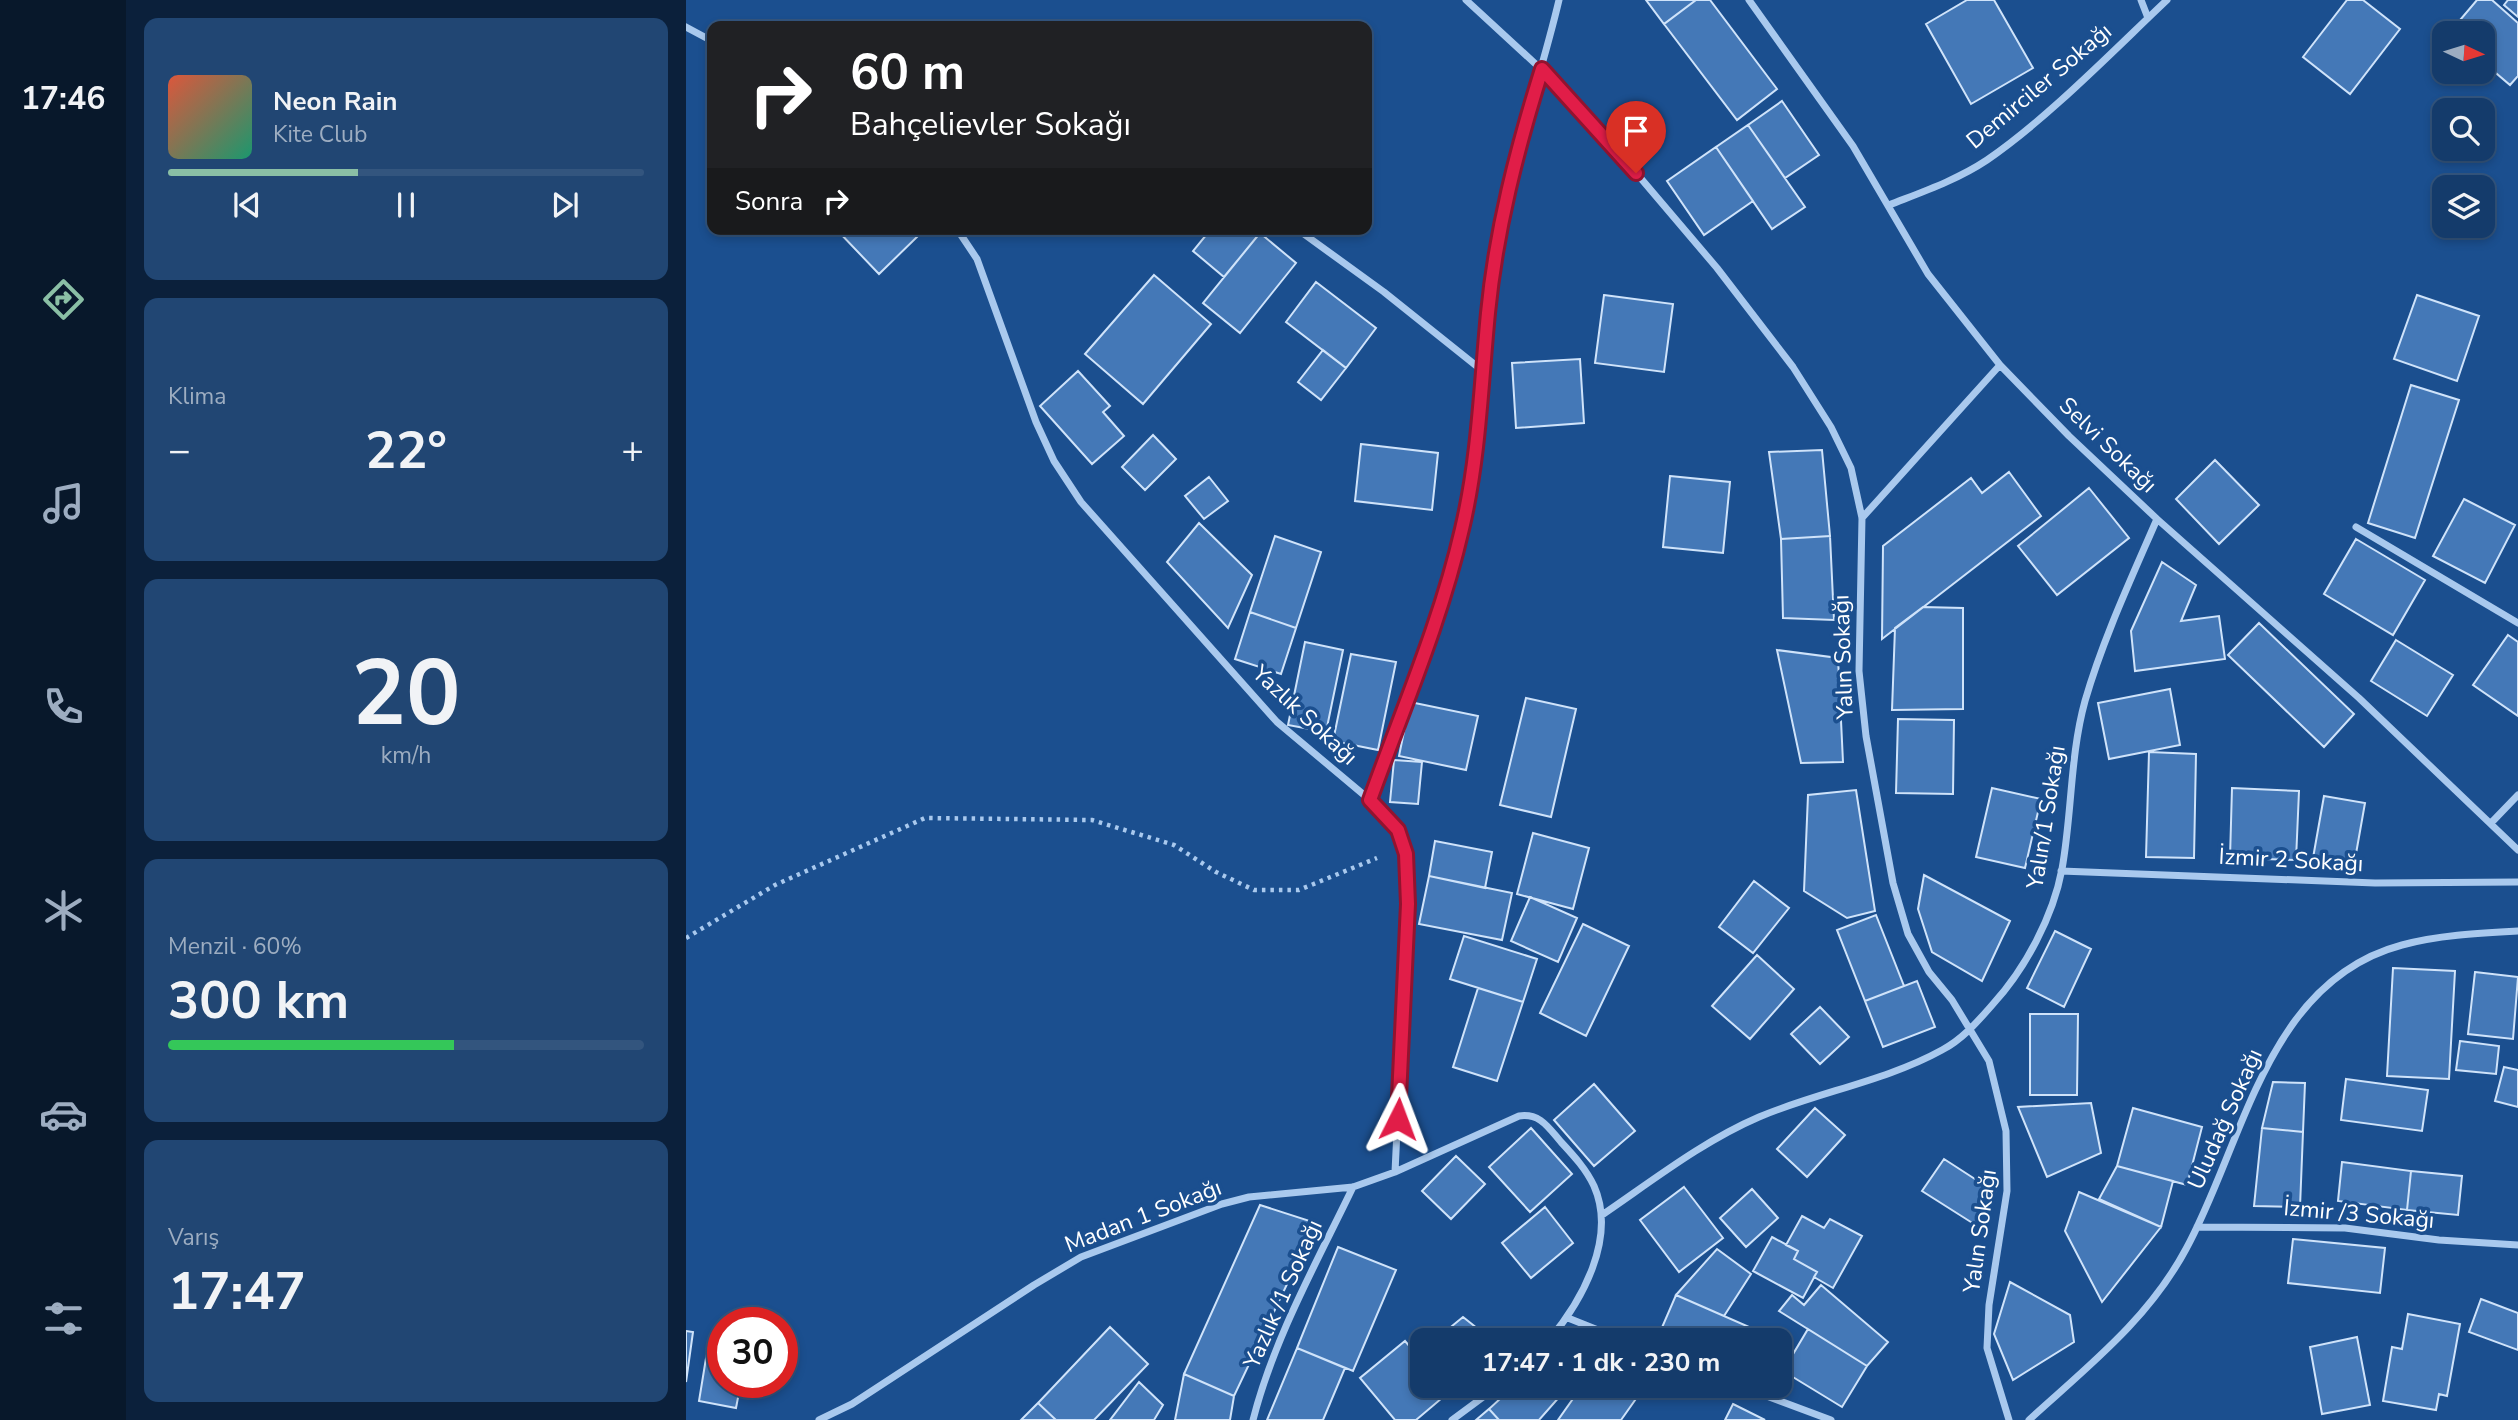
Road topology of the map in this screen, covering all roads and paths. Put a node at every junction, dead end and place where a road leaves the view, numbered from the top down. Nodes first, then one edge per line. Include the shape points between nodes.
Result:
1 (1466, 0) edge
2 (1559, 0) edge
3 (1749, 0) edge
4 (2141, 0) edge
5 (2167, 0) edge
6 (2148, 18) junction
7 (686, 27) edge
8 (707, 38) edge
9 (1542, 69) junction
10 (1889, 205) junction
11 (964, 235) edge
12 (1305, 235) edge
13 (2000, 365) junction
14 (1484, 372) junction
15 (1862, 518) junction
16 (2157, 519) junction
17 (2356, 527) dead end
18 (2518, 623) edge
19 (2518, 795) edge
20 (1370, 800) junction
21 (2491, 823) junction
22 (2518, 850) edge
23 (1377, 858) dead end
24 (2062, 872) junction
25 (2518, 881) edge
26 (2518, 931) edge
27 (686, 938) edge
28 (1971, 1029) junction
29 (1395, 1172) junction
30 (1353, 1186) junction
31 (1602, 1215) junction
32 (2197, 1227) junction
33 (2518, 1245) edge
34 (1568, 1318) junction
35 (1559, 1328) edge
36 (1593, 1328) edge
37 (1482, 1398) edge
38 (1772, 1398) edge
39 (832, 1415) junction
40 (819, 1420) edge
41 (842, 1420) edge
42 (1254, 1420) edge
43 (1452, 1420) edge
44 (1831, 1420) edge
45 (2009, 1420) edge
46 (2029, 1420) edge

1 - 9 street, Yalın Sokağı
2 - 9 street
3 - 10 street, Selvi Sokağı via 1853,146
4 - 6 street
5 - 6 street, Demirciler Sokağı
6 - 10 street, Demirciler Sokağı via 1987,160
7 - 8 street
9 - 14 street via 1500,229
9 - 15 street, Yalın Sokağı via 1717,268 1793,367 1852,468
10 - 13 street, Selvi Sokağı via 1928,274
11 - 20 street, Yazlık Sokağı via 1036,422 1081,502 1276,722
12 - 14 street
13 - 15 street
13 - 16 street, Selvi Sokağı
14 - 20 street via 1463,528 1446,589
15 - 28 street, Yalın Sokağı via 1858,671 1893,883 1908,934 1929,972
16 - 21 street, Selvi Sokağı via 2359,698
16 - 24 street, Yalın/1 Sokağı via 2118,609 2085,703
17 - 18 street
19 - 21 street
20 - 29 street, Yazlık Sokağı via 1398,830 1406,854 1408,904
21 - 22 street, Selvi Sokağı
23 - 27 path via 1299,890 1254,890 1174,845 1092,820 925,818 775,885
24 - 25 street, İzmir 2 Sokağı via 2388,884
24 - 28 street, Yalın/1 Sokağı via 2015,976
26 - 32 street, Uludağ Sokağı via 2402,944 2363,959 2337,976 2274,1052 2245,1109
28 - 31 street, Yalın/1 Sokağı via 1943,1050 1896,1070 1756,1118
28 - 45 street, Yalın Sokağı via 1989,1061 2006,1131 2007,1191 1987,1348
29 - 30 street, Madan 1 Sokağı
29 - 31 street via 1531,1114 1541,1119 1583,1167 1595,1187
30 - 39 street, Madan 1 Sokağı via 1231,1202 1081,1257
30 - 42 street, Yazlık /1 Sokağı via 1270,1364
31 - 34 street via 1589,1276
32 - 33 street, İzmir /3 Sokağı via 2344,1228
32 - 46 street, Uludağ Sokağı via 2150,1306
34 - 35 street
34 - 36 street
37 - 43 street
38 - 44 street
39 - 40 street, Madan 1 Sokağı
39 - 41 street

